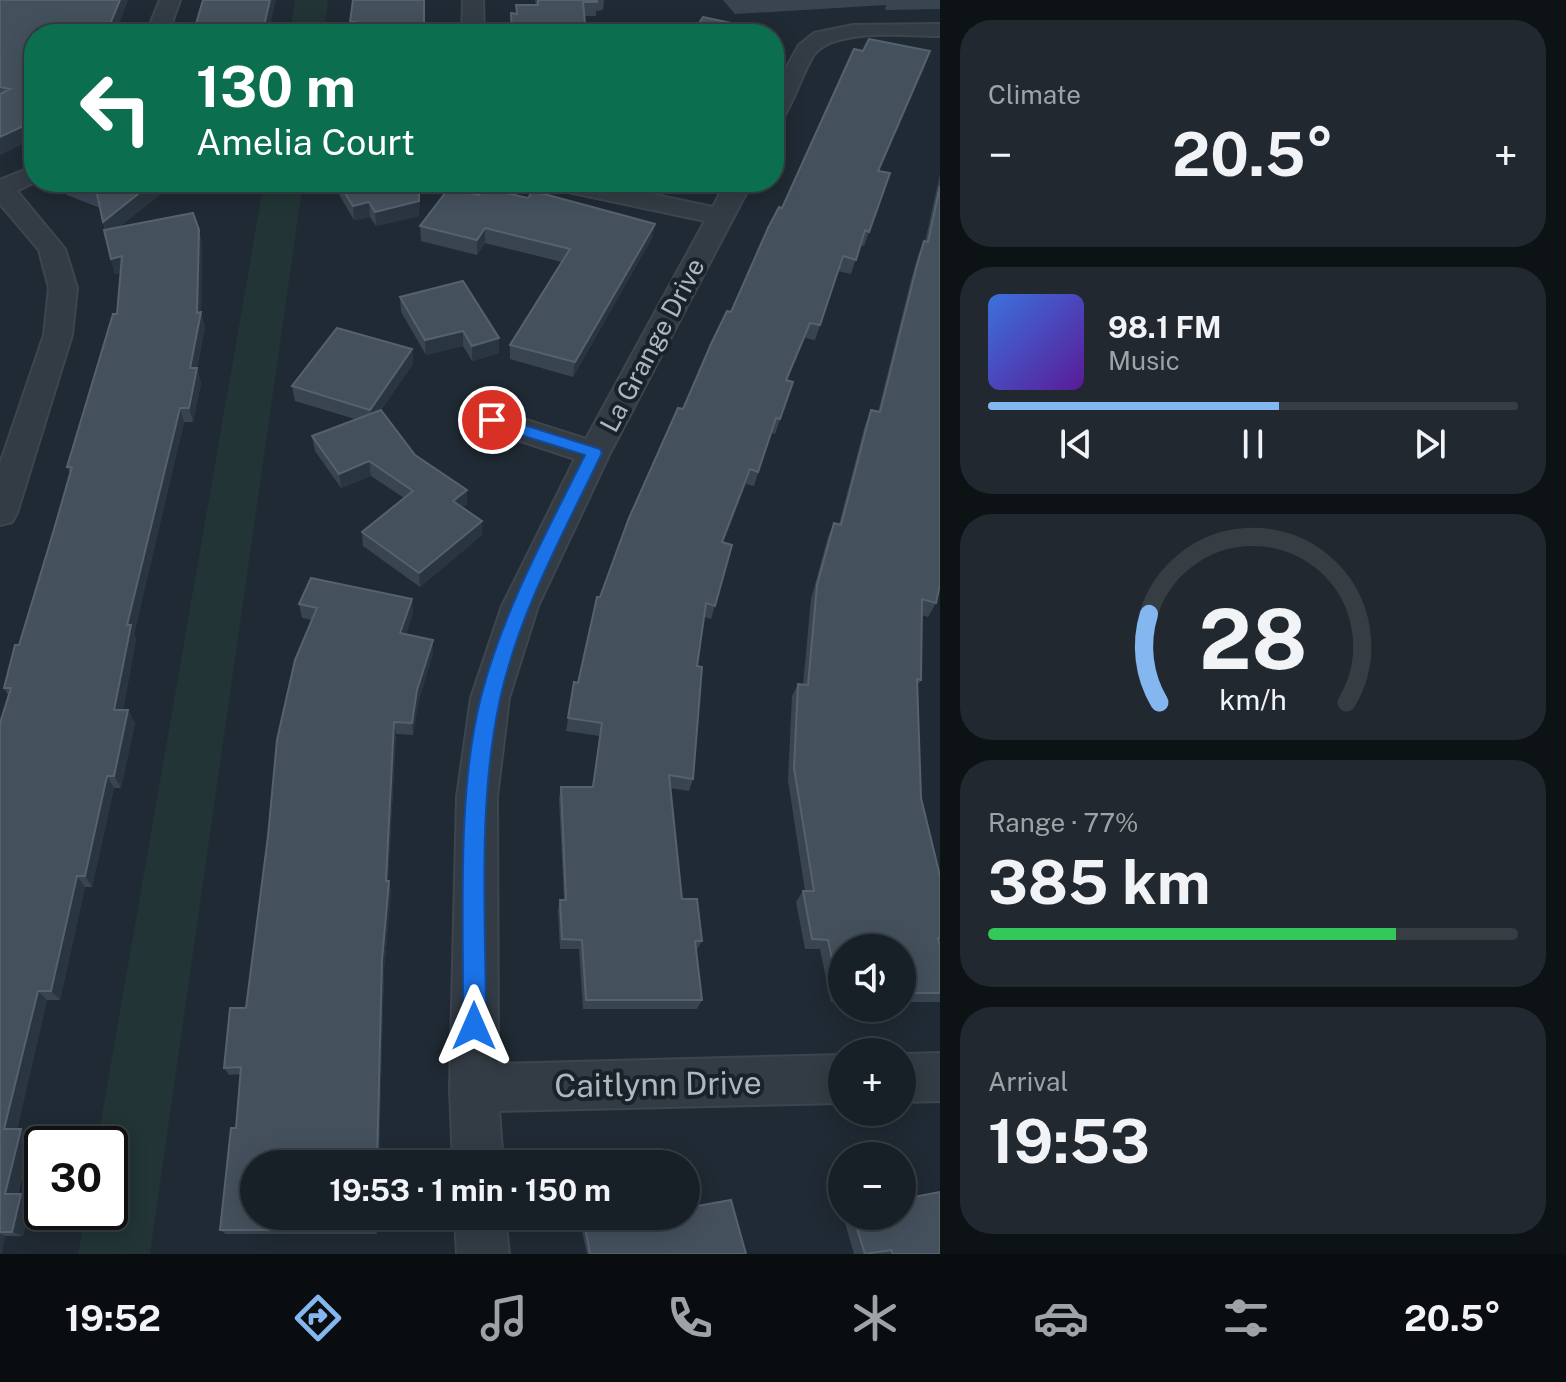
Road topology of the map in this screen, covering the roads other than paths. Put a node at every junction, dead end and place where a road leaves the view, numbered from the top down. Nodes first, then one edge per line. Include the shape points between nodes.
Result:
1 (170, 0) edge
2 (473, 0) edge
3 (161, 24) edge
4 (473, 24) edge
5 (940, 30) edge
6 (784, 95) edge
7 (24, 178) edge
8 (0, 190) edge
9 (605, 192) edge
10 (734, 192) edge
11 (721, 217) junction
12 (492, 420) dead end
13 (594, 453) junction
14 (0, 513) edge
15 (940, 1077) edge
16 (916, 1078) edge
17 (828, 1079) edge
18 (474, 1088) junction
19 (477, 1150) edge
20 (481, 1230) edge
21 (483, 1254) edge

1 - 3 street
2 - 4 street
5 - 6 street via 819,38
7 - 8 street
8 - 14 street via 52,249 63,288 58,335
9 - 11 street
10 - 11 street, La Grange Drive
11 - 13 street, La Grange Drive
12 - 13 street
13 - 18 street, La Grange Drive via 520,606 490,698 477,797
15 - 16 street
17 - 18 street, Caitlynn Drive
18 - 19 street, La Grange Drive
20 - 21 street

